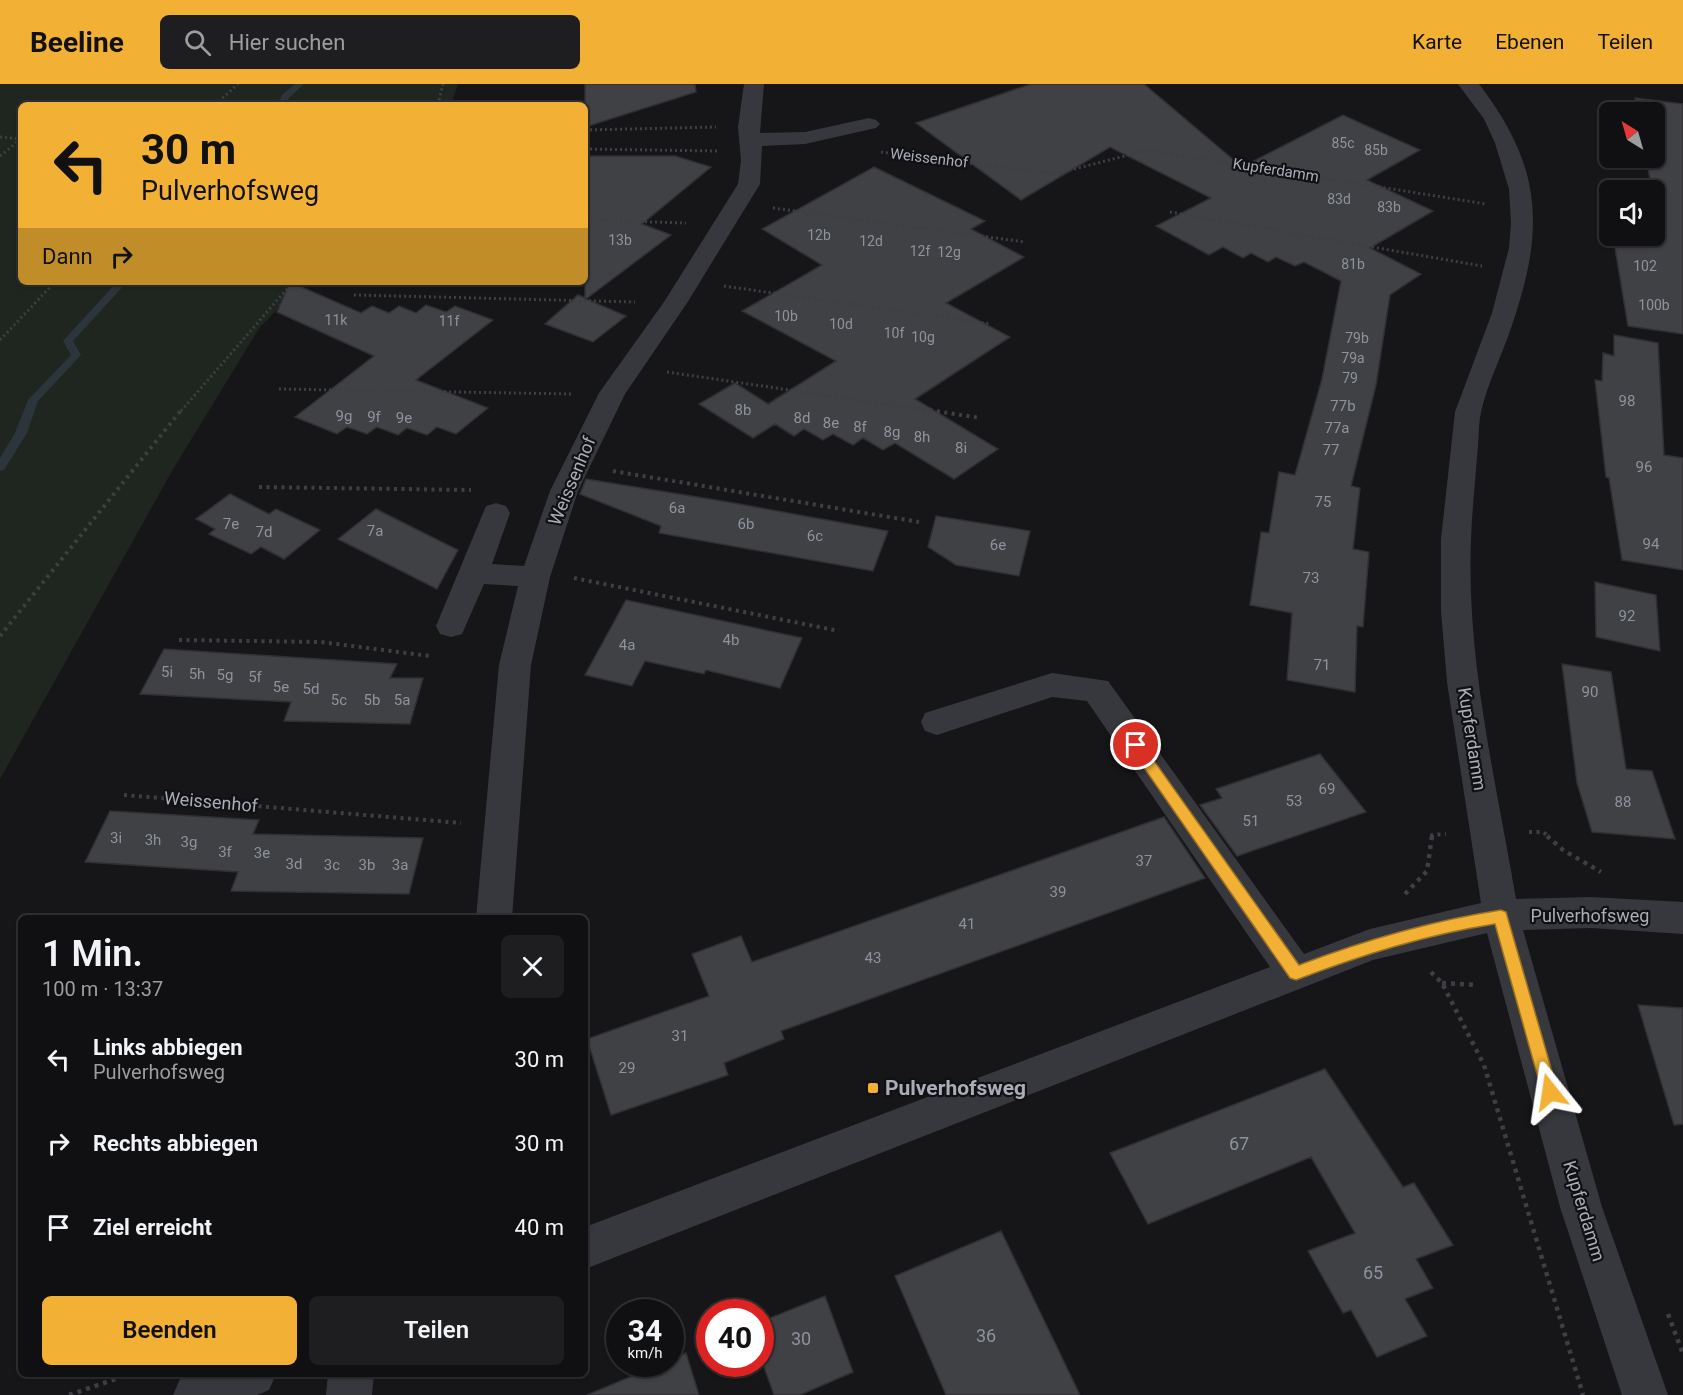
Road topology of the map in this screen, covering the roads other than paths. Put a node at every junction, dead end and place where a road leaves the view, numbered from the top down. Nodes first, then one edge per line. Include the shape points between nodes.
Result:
1 (754, 84) edge
2 (1468, 84) edge
3 (869, 124) dead end
4 (752, 140) junction
5 (496, 513) dead end
6 (474, 573) junction
7 (535, 577) junction
8 (451, 626) dead end
9 (937, 722) dead end
10 (494, 915) edge
11 (1501, 916) junction
12 (1683, 918) edge
13 (1296, 973) junction
14 (588, 1247) edge
15 (245, 1377) edge
16 (351, 1377) edge
17 (196, 1395) edge
18 (349, 1395) edge
19 (1646, 1395) edge

1 - 4 street, Weissenhof via 749,128
2 - 11 street, Kupferdamm via 1494,118 1506,143 1520,189 1523,223 1521,248 1504,313 1468,412 1456,539 1456,611 1463,682
3 - 4 street via 805,138
4 - 7 street, Weissenhof via 749,184 675,303 612,393 564,491
5 - 6 street
6 - 7 street
6 - 8 street
7 - 10 street, Weissenhof via 515,665
9 - 13 street via 1052,685 1097,690
11 - 12 street, Pulverhofsweg via 1616,913
11 - 13 street, Pulverhofsweg via 1370,945
11 - 19 street, Kupferdamm via 1581,1208
13 - 14 street, Pulverhofsweg
15 - 17 street
16 - 18 street

